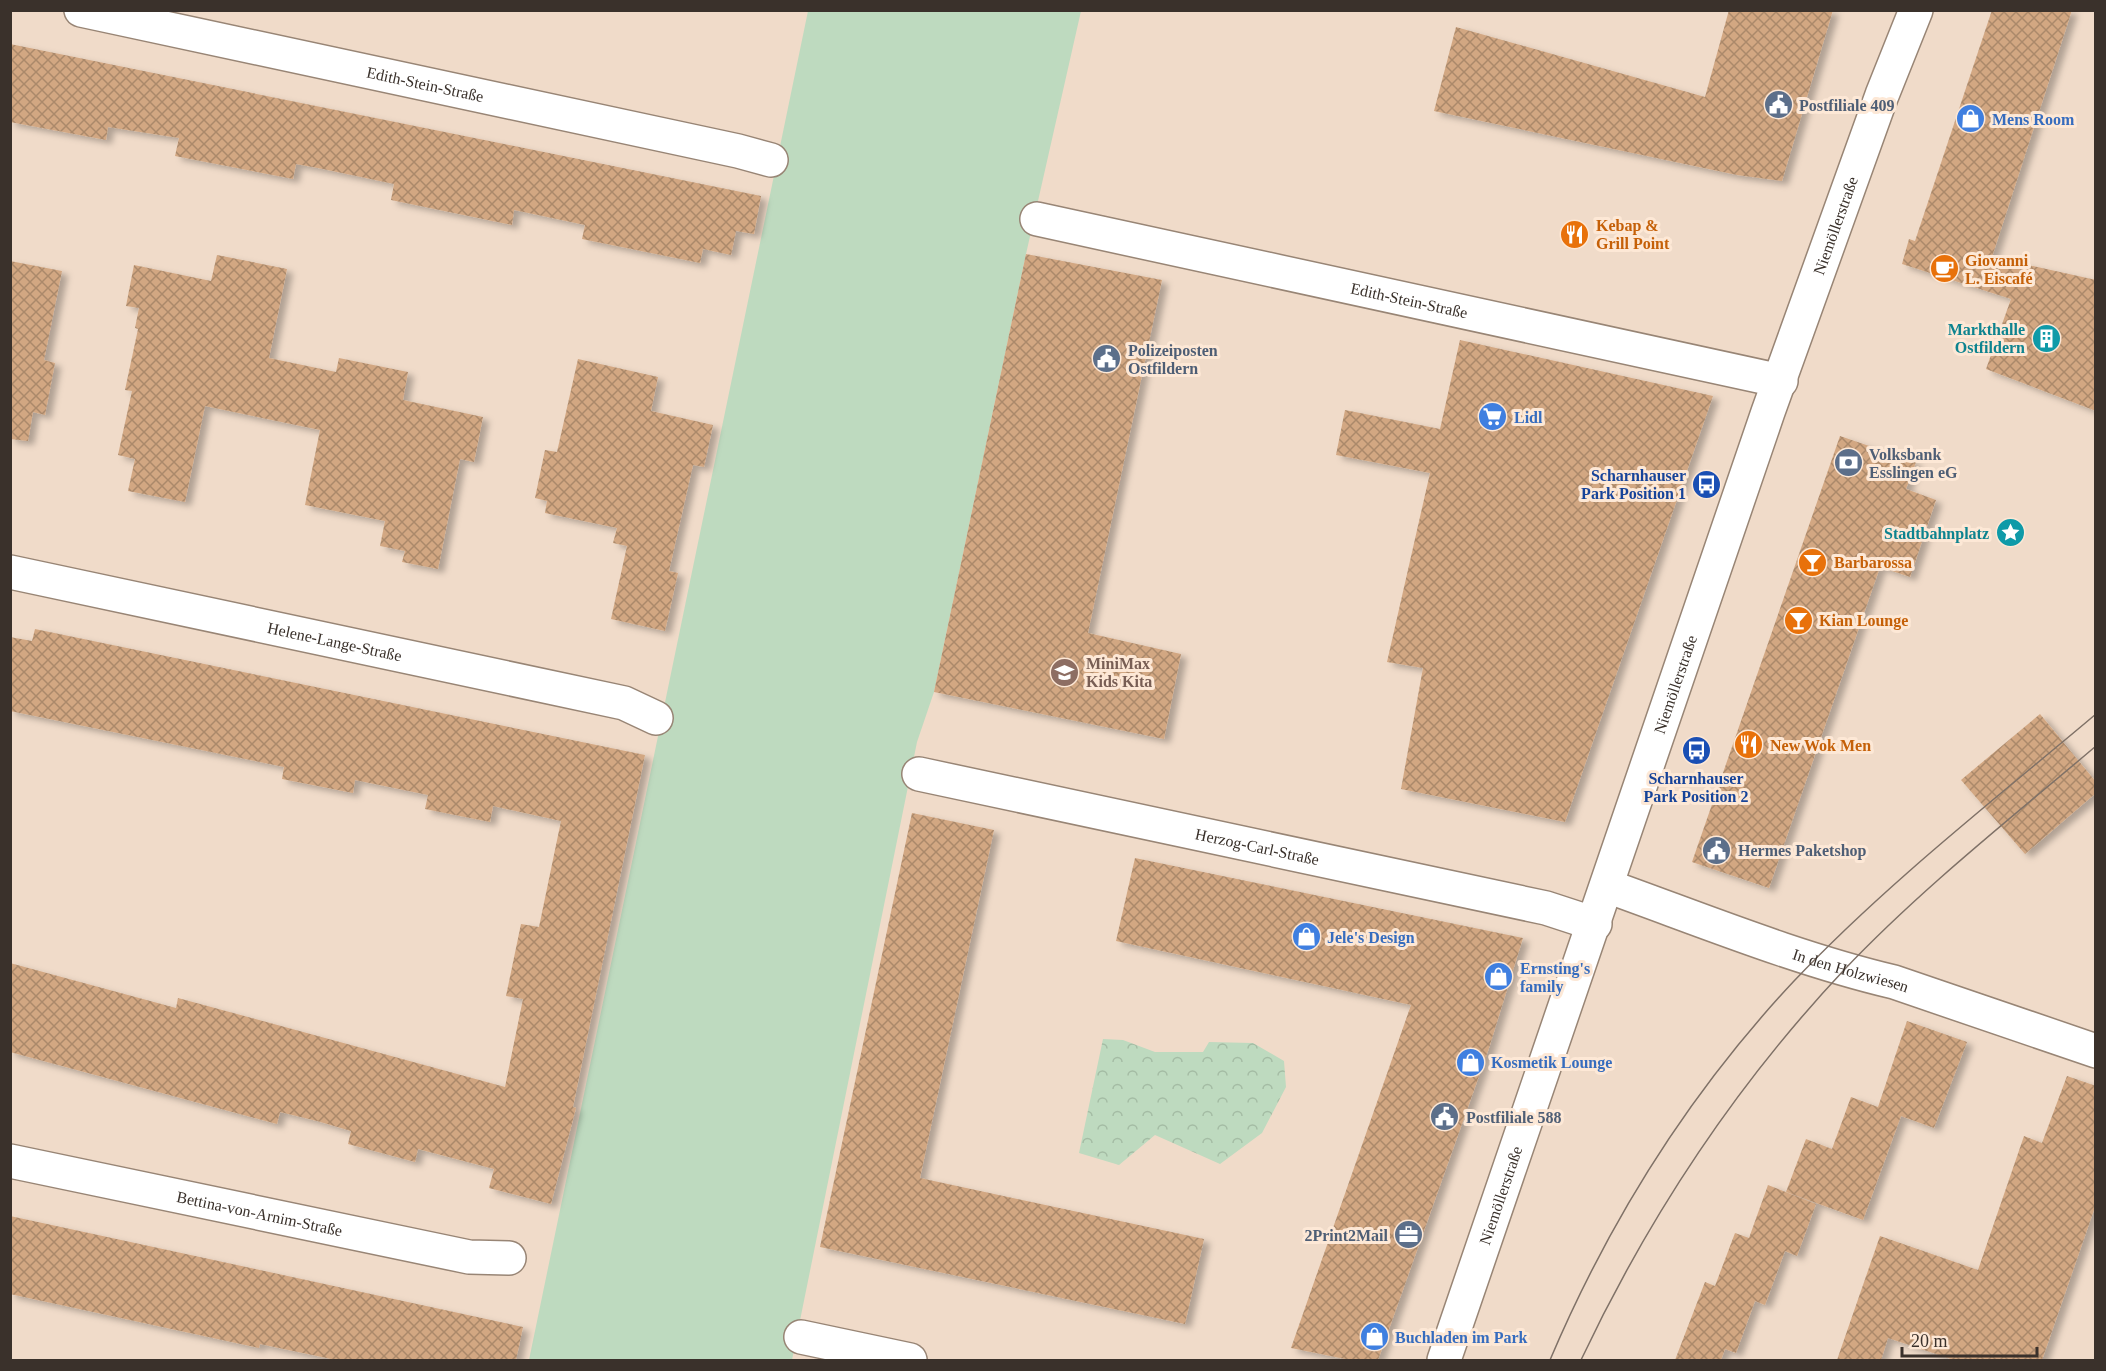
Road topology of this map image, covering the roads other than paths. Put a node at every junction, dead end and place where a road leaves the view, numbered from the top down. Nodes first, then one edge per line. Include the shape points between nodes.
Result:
1 (81, 10) edge
2 (1916, 10) edge
3 (771, 160) dead end
4 (1037, 219) dead end
5 (1781, 381) junction
6 (10, 572) edge
7 (656, 718) dead end
8 (919, 774) dead end
9 (1607, 886) junction
10 (1595, 924) junction
11 (2096, 1052) edge
12 (10, 1161) edge
13 (508, 1258) dead end
14 (801, 1337) dead end
15 (910, 1360) edge
16 (1444, 1360) edge

1 - 3 street, Edith-Stein-Straße
2 - 5 street, Niemöllerstraße
4 - 5 street, Edith-Stein-Straße
5 - 9 street, Niemöllerstraße
6 - 7 street, Helene-Lange-Straße via 624,703
8 - 10 street, Herzog-Carl-Straße via 1546,908
9 - 10 street, Niemöllerstraße
9 - 11 street, In den Holzwiesen
10 - 16 street, Niemöllerstraße
12 - 13 street, Bettina-von-Arnim-Straße via 469,1257
14 - 15 street

